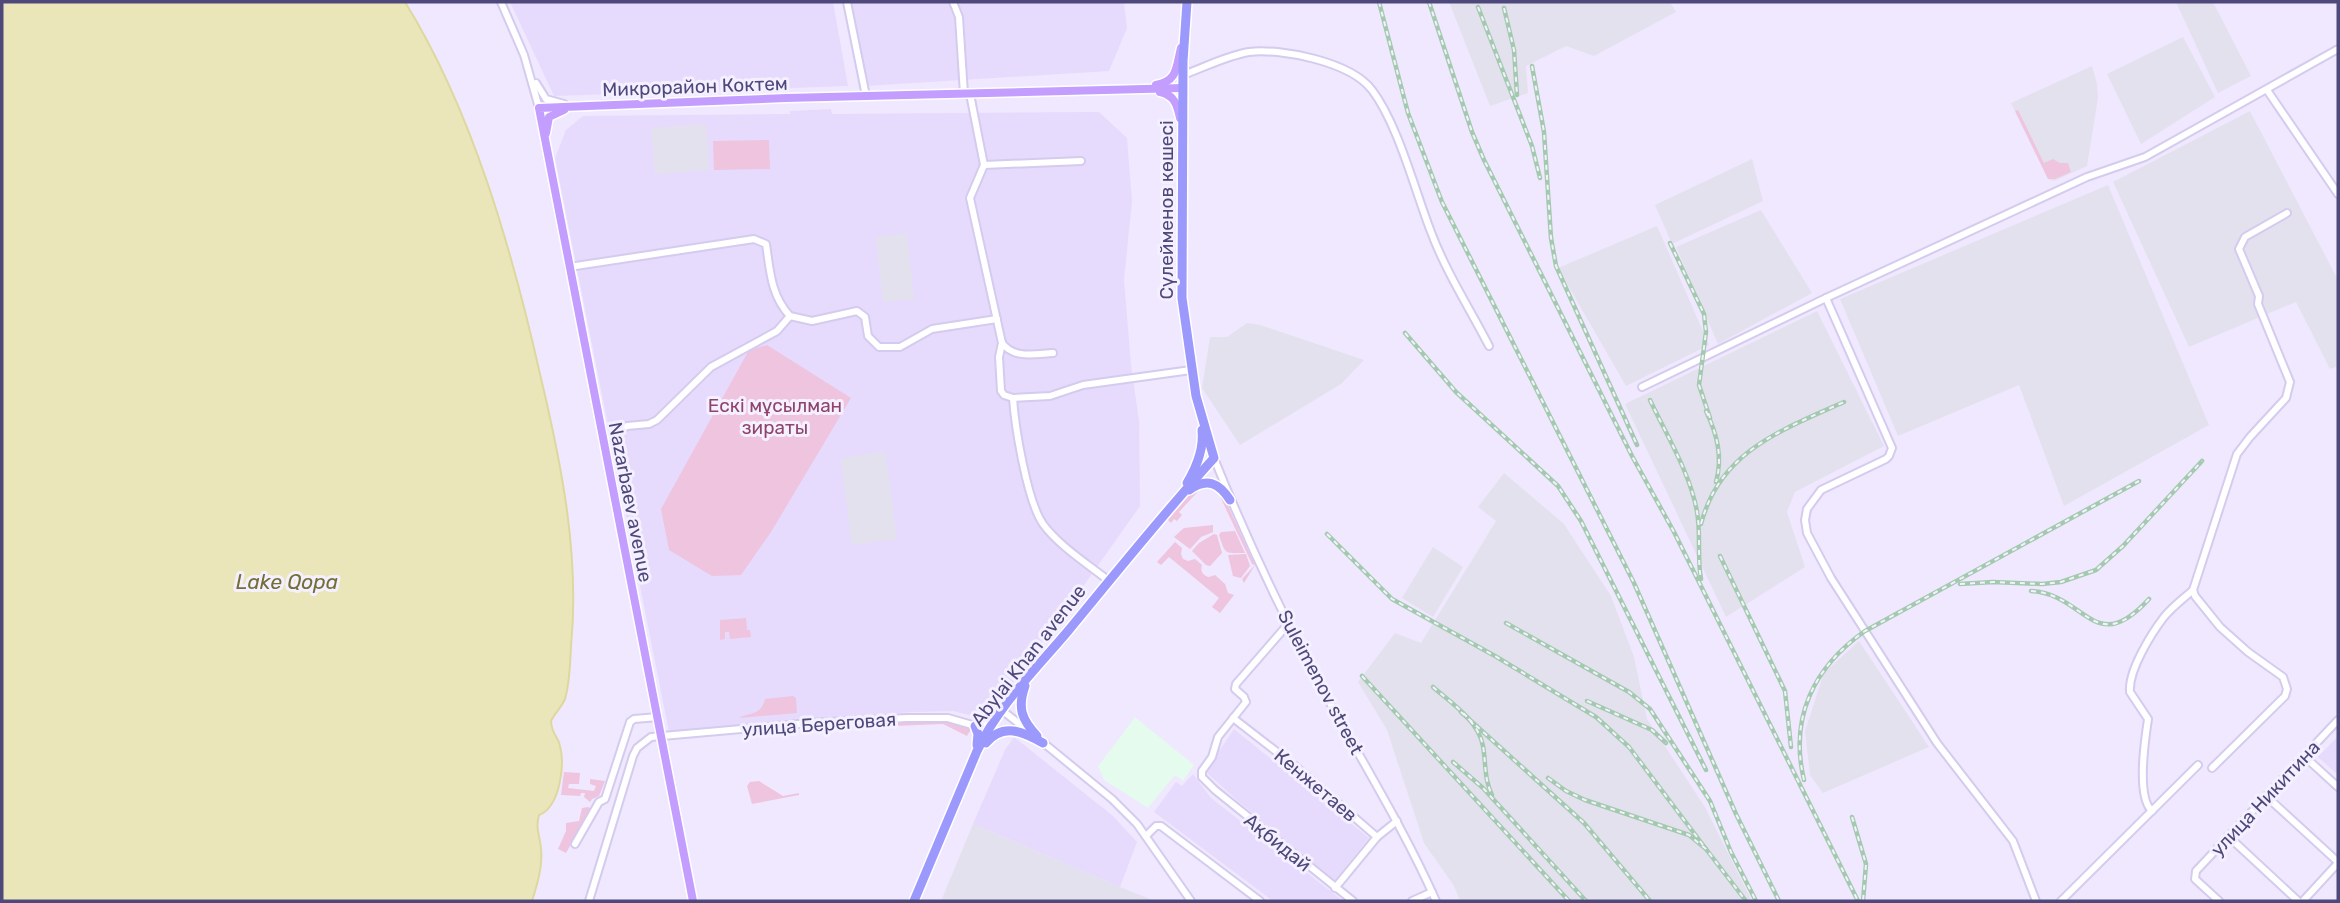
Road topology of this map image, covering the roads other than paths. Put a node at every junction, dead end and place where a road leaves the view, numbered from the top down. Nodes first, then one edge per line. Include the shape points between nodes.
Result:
1 (501, 2) edge
2 (847, 2) edge
3 (953, 2) edge
4 (1187, 2) edge
5 (1186, 29) junction
6 (2338, 49) edge
7 (528, 67) junction
8 (1183, 75) junction
9 (1183, 88) junction
10 (1132, 89) junction
11 (2267, 90) junction
12 (967, 94) junction
13 (871, 96) junction
14 (580, 106) junction
15 (539, 108) junction
16 (1184, 135) junction
17 (546, 146) junction
18 (1081, 161) dead end
19 (984, 165) junction
20 (2338, 194) edge
21 (2287, 213) dead end
22 (569, 267) junction
23 (1826, 298) junction
24 (790, 317) junction
25 (997, 319) junction
26 (1002, 343) junction
27 (1489, 346) dead end
28 (1053, 353) dead end
29 (1191, 370) junction
30 (1642, 387) dead end
31 (1013, 398) junction
32 (1199, 406) junction
33 (603, 441) junction
34 (1214, 458) junction
35 (1230, 499) junction
36 (1174, 502) junction
37 (1109, 581) junction
38 (2193, 590) junction
39 (1289, 623) junction
40 (1034, 672) junction
41 (1006, 713) junction
42 (658, 717) junction
43 (1233, 718) junction
44 (996, 720) junction
45 (2338, 720) edge
46 (975, 726) junction
47 (662, 735) junction
48 (1043, 743) junction
49 (2304, 756) junction
50 (973, 760) junction
51 (2198, 765) dead end
52 (2212, 768) dead end
53 (2338, 787) edge
54 (2266, 796) junction
55 (2152, 811) junction
56 (1398, 821) junction
57 (1147, 835) junction
58 (2228, 836) junction
59 (1377, 837) junction
60 (575, 844) dead end
61 (2338, 863) edge
62 (1335, 888) junction
63 (1432, 892) junction
64 (589, 901) edge
65 (693, 901) edge
66 (914, 901) edge
67 (1191, 901) edge
68 (1261, 901) edge
69 (1353, 901) edge
70 (1412, 901) edge
71 (1437, 901) edge
72 (2036, 901) edge
73 (2061, 901) edge
74 (2219, 901) edge
75 (2300, 901) edge

1 - 7 street
2 - 13 street
3 - 12 street via 959,17
4 - 5 highway, Сүлейменов көшесі
5 - 8 highway, Сүлейменов көшесі
5 - 10 main road via 1173,78
6 - 11 street
7 - 14 street, Микрорайон Коктем via 546,99
7 - 15 street
8 - 9 highway, Сүлейменов көшесі
8 - 27 street via 1231,56 1261,52 1299,55 1330,64 1366,83 1385,111 1432,234
9 - 10 main road
9 - 16 highway, Сүлейменов көшесі
10 - 12 main road, Микрорайон Коктем
10 - 16 main road via 1171,96
11 - 20 street
11 - 23 street via 2145,157 2087,177
12 - 13 main road, Микрорайон Коктем
12 - 19 street
13 - 14 main road, Микрорайон Коктем
14 - 15 main road, Микрорайон Коктем
14 - 17 main road, Микрорайон Коктем via 550,117
15 - 17 main road, Nazarbaev avenue
16 - 29 highway, Сүлейменов көшесі via 1181,272
17 - 22 main road, Nazarbaev avenue
18 - 19 street
19 - 25 street via 970,198
21 - 38 street via 2245,237 2239,249 2290,382 2289,390 2238,454
22 - 24 street via 758,239 766,244 774,291
22 - 33 main road, Nazarbaev avenue
23 - 30 street
23 - 72 street via 1892,448 1886,459 1829,485 1813,498 1805,520 1807,533 1937,743 2013,841
24 - 25 street via 811,321 857,311 865,317 871,341 889,348 906,345 932,329
24 - 33 street via 778,331 711,367 657,420 627,426
25 - 26 street
26 - 28 street via 1016,354
26 - 31 street via 1000,391
29 - 31 street via 1083,385 1050,396
29 - 32 highway, Сүлейменов көшесі
31 - 37 street via 1030,495 1039,518
32 - 34 highway, Сүлейменов көшесі
32 - 36 highway via 1202,445
33 - 42 main road, Nazarbaev avenue
34 - 35 street, Suleimenov street
34 - 36 highway, Abylai Khan avenue
35 - 36 highway via 1219,486 1206,482
35 - 39 street, Suleimenov street
36 - 37 highway, Abylai Khan avenue
37 - 40 highway, Abylai Khan avenue
38 - 52 street via 2221,627 2283,677 2287,689
38 - 55 street via 2158,626 2129,687 2148,719 2142,758 2146,804
39 - 43 street via 1236,684 1246,702
39 - 56 street, Suleimenov street
40 - 41 highway, Abylai Khan avenue
40 - 48 highway via 1020,710
41 - 44 highway, Abylai Khan avenue
41 - 48 street
42 - 47 main road, Nazarbaev avenue
42 - 60 street via 629,722 605,799
43 - 59 street, Кенжетаев
43 - 62 street, Ақбидай via 1202,771 1205,780
44 - 46 street
44 - 50 highway, Abylai Khan avenue
45 - 49 street, улица Никитина
46 - 47 street, улица Береговая via 948,718 906,718
46 - 50 highway via 978,738
47 - 64 street via 643,742 633,756
47 - 65 main road, Nazarbaev avenue
48 - 50 highway via 1019,731 1004,731 991,737
48 - 57 street via 1112,799
49 - 53 street
49 - 54 street, улица Никитина
50 - 66 highway, Abylai Khan avenue
51 - 55 street
54 - 58 street, улица Никитина
54 - 61 street
55 - 73 street
56 - 59 street
56 - 63 street, Suleimenov street
57 - 67 street
57 - 68 street via 1161,826
58 - 74 street, улица Никитина via 2194,877
58 - 75 street
59 - 62 street
61 - 75 street
62 - 69 street, Ақбидай
63 - 70 street
63 - 71 street, Suleimenov street

